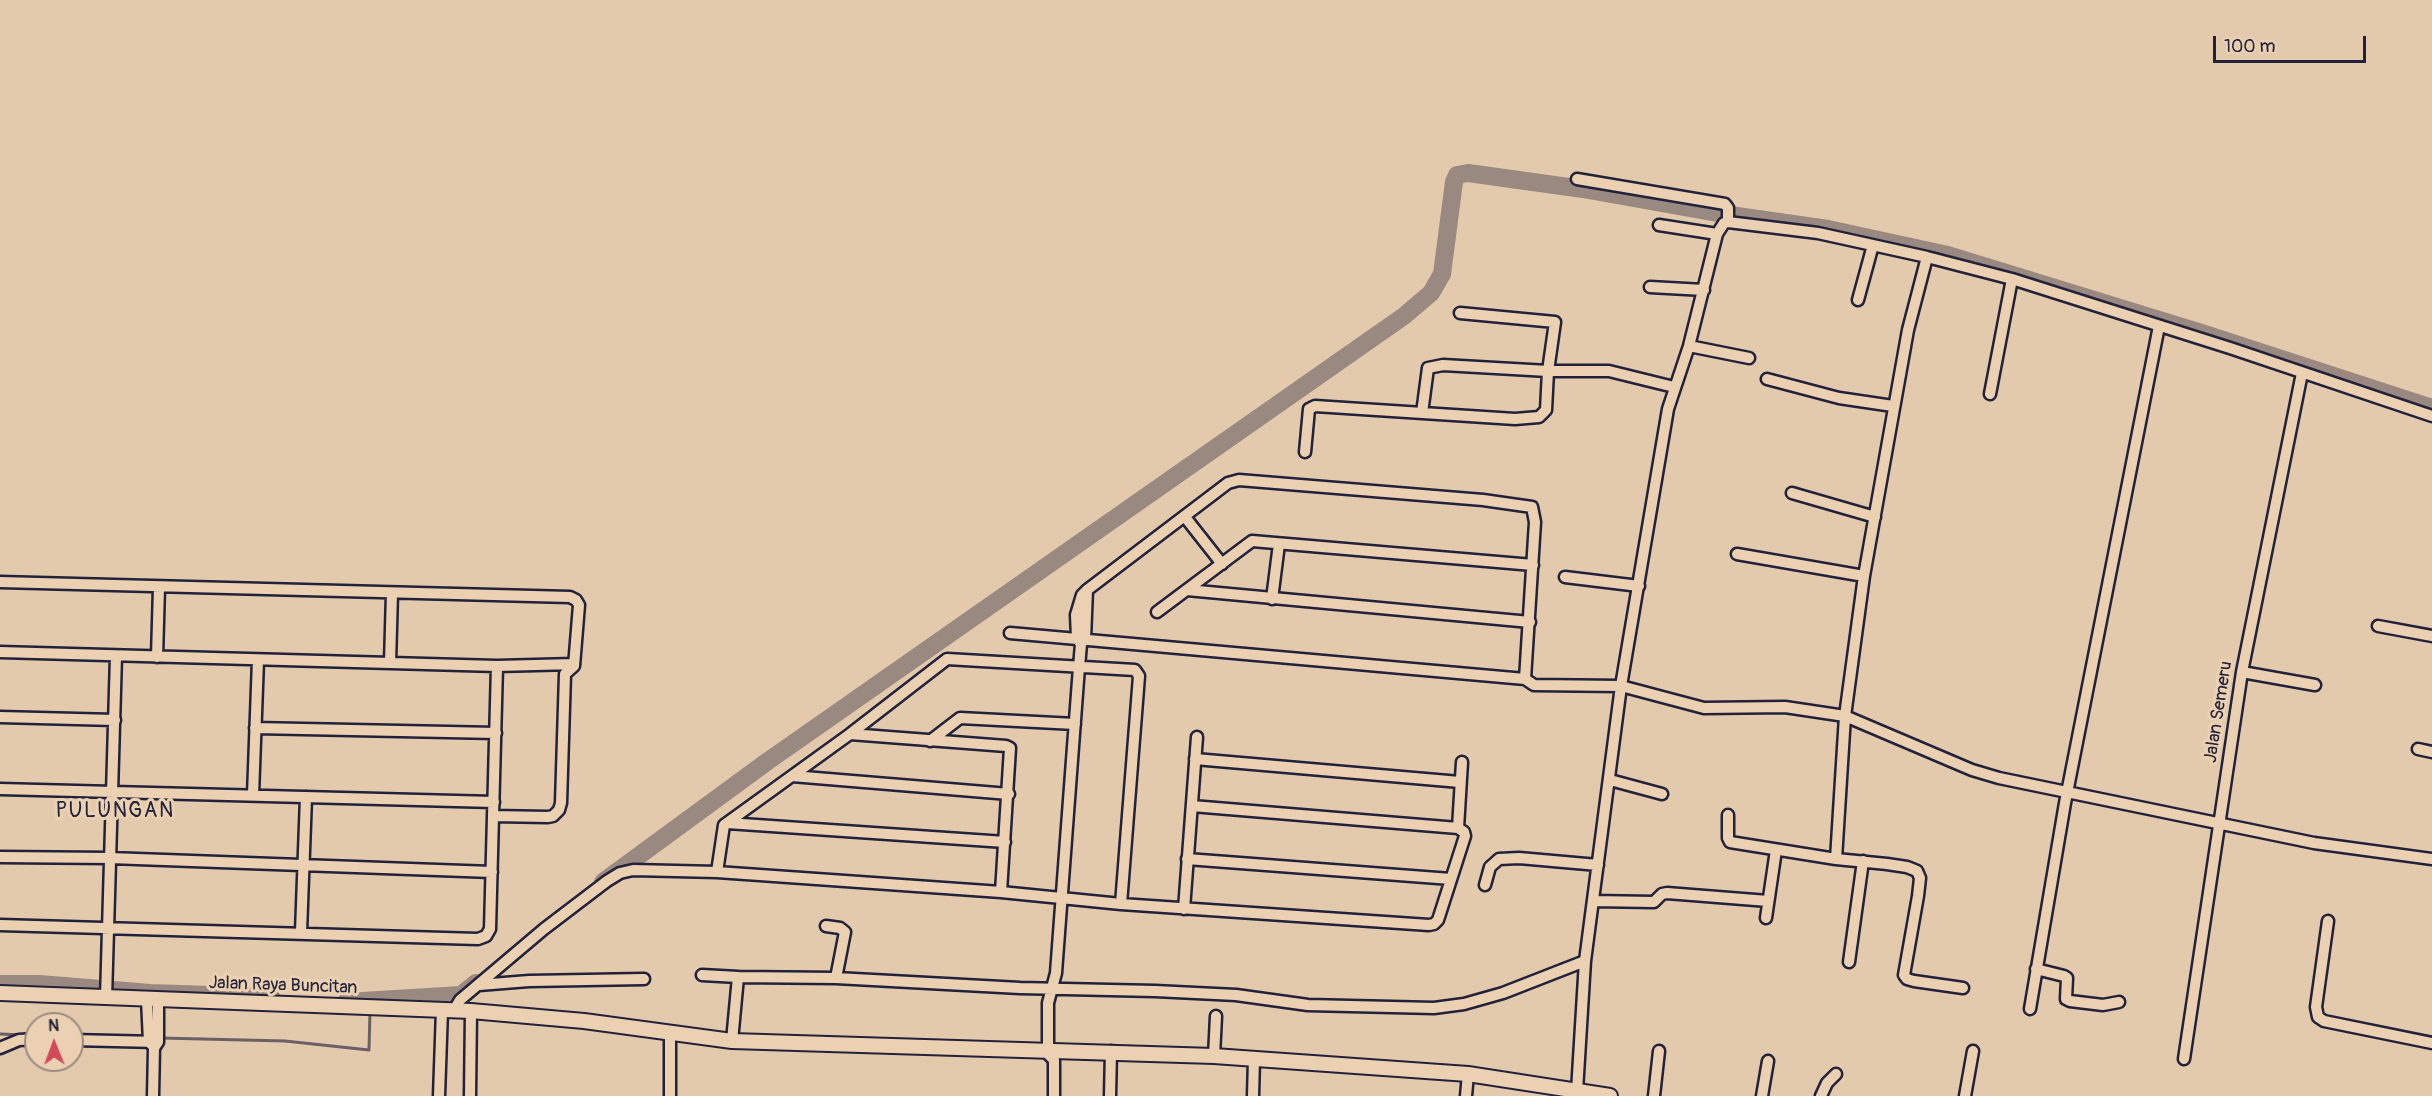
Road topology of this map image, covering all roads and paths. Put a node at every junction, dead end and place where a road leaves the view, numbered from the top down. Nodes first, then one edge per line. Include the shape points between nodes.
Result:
1 (1577, 179) dead end
2 (1728, 216) junction
3 (1659, 225) dead end
4 (1717, 234) junction
5 (1873, 245) junction
6 (1928, 257) junction
7 (2012, 279) junction
8 (1650, 287) dead end
9 (1704, 290) junction
10 (1858, 300) dead end
11 (1460, 313) dead end
12 (2159, 326) junction
13 (1689, 346) junction
14 (1749, 357) dead end
15 (1548, 371) junction
16 (2302, 373) junction
17 (1767, 379) dead end
18 (1674, 387) junction
19 (1990, 394) dead end
20 (1893, 406) junction
21 (1422, 412) junction
22 (2432, 416) edge
23 (1305, 452) dead end
24 (1792, 493) dead end
25 (1185, 517) junction
26 (1875, 517) junction
27 (1279, 544) junction
28 (1737, 554) dead end
29 (1222, 564) junction
30 (1533, 565) junction
31 (1864, 576) junction
32 (1565, 577) dead end
33 (0, 582) edge
34 (1639, 586) junction
35 (159, 587) junction
36 (1187, 590) junction
37 (392, 593) junction
38 (1272, 599) junction
39 (1157, 612) dead end
40 (1530, 622) junction
41 (2378, 626) dead end
42 (1010, 633) dead end
43 (2432, 636) edge
44 (1080, 649) junction
45 (0, 652) edge
46 (116, 657) junction
47 (157, 657) junction
48 (258, 660) junction
49 (390, 663) junction
50 (574, 664) junction
51 (497, 666) junction
52 (2242, 672) junction
53 (1525, 679) junction
54 (2315, 685) dead end
55 (1621, 692) junction
56 (0, 717) edge
57 (115, 720) junction
58 (1844, 722) junction
59 (1075, 724) junction
60 (255, 728) junction
61 (496, 733) junction
62 (850, 734) junction
63 (1197, 737) dead end
64 (930, 741) junction
65 (2418, 749) dead end
66 (2432, 752) edge
67 (1195, 759) junction
68 (1462, 762) dead end
69 (792, 776) junction
70 (1610, 780) junction
71 (1460, 782) junction
72 (0, 789) edge
73 (114, 792) junction
74 (1009, 794) junction
75 (1662, 794) dead end
76 (253, 795) junction
77 (306, 797) junction
78 (2066, 798) junction
79 (494, 802) junction
80 (1191, 807) junction
81 (1728, 815) dead end
82 (493, 816) junction
83 (727, 823) junction
84 (1458, 828) junction
85 (2218, 829) junction
86 (1005, 842) junction
87 (1776, 850) junction
88 (0, 857) edge
89 (110, 858) junction
90 (1187, 859) junction
91 (1836, 859) junction
92 (2432, 859) edge
93 (1863, 861) junction
94 (303, 865) junction
95 (1598, 865) junction
96 (492, 872) junction
97 (717, 872) junction
98 (1451, 879) junction
99 (1485, 885) dead end
100 (1001, 892) junction
101 (1063, 898) junction
102 (1593, 901) junction
103 (1768, 901) junction
104 (1121, 904) junction
105 (1184, 909) junction
106 (1766, 918) dead end
107 (2328, 921) dead end
108 (0, 925) edge
109 (826, 926) dead end
110 (108, 929) junction
111 (301, 932) junction
112 (1849, 962) dead end
113 (1585, 965) junction
114 (2036, 969) junction
115 (702, 975) dead end
116 (738, 977) junction
117 (836, 978) junction
118 (644, 979) dead end
119 (478, 985) junction
120 (1051, 988) junction
121 (1962, 988) dead end
122 (0, 993) edge
123 (106, 994) junction
124 (152, 999) junction
125 (2119, 1002) dead end
126 (2030, 1009) dead end
127 (445, 1014) junction
128 (471, 1016) junction
129 (1216, 1016) dead end
130 (670, 1038) junction
131 (153, 1039) junction
132 (24, 1040) edge
133 (84, 1040) edge
134 (732, 1041) junction
135 (2432, 1043) edge
136 (0, 1048) edge
137 (1048, 1050) junction
138 (1659, 1051) dead end
139 (1972, 1051) dead end
140 (1214, 1056) junction
141 (1111, 1058) junction
142 (1254, 1059) junction
143 (2184, 1059) dead end
144 (1768, 1061) dead end
145 (1467, 1074) junction
146 (1836, 1074) dead end
147 (1577, 1091) junction
148 (1594, 1095) edge
149 (153, 1096) edge
150 (439, 1096) edge
151 (470, 1096) edge
152 (670, 1096) edge
153 (1054, 1096) edge
154 (1110, 1096) edge
155 (1253, 1096) edge
156 (1466, 1096) edge
157 (1610, 1096) edge
158 (1654, 1096) edge
159 (1762, 1096) edge
160 (1821, 1096) edge
161 (1965, 1096) edge

1 - 2 street via 1725,204
2 - 4 street
2 - 5 street
3 - 4 street
4 - 9 street
5 - 6 street
5 - 10 street
6 - 7 street
6 - 20 street
7 - 12 street
7 - 19 street
8 - 9 street
9 - 13 street
11 - 15 street via 1555,322
12 - 16 street
12 - 78 street
13 - 14 street
13 - 18 street
15 - 18 street via 1609,371
15 - 21 street via 1443,365 1428,368
15 - 21 street via 1546,410 1539,417 1515,419
16 - 22 street
16 - 52 street, Jalan Semeru
17 - 20 street via 1839,398
18 - 34 street
20 - 26 street
21 - 23 street via 1315,406 1308,409
24 - 26 street
25 - 29 street
25 - 30 street via 1228,483 1239,480 1528,505 1535,512
25 - 44 street via 1087,590
26 - 31 street
27 - 29 street via 1250,542
27 - 30 street
27 - 38 street
28 - 31 street
29 - 36 street
30 - 40 street
31 - 58 street
32 - 34 street
33 - 35 street
34 - 55 street
35 - 37 street
35 - 47 street
36 - 38 street
36 - 39 street
37 - 49 street
37 - 50 street via 570,597 579,605
38 - 40 street
40 - 53 street
41 - 43 street
42 - 44 street
44 - 53 street
44 - 59 street
44 - 62 street via 947,659
44 - 104 street via 1135,670 1139,676
45 - 46 street
46 - 47 street
46 - 57 street
47 - 48 street
48 - 49 street
48 - 60 street
49 - 51 street
50 - 51 street
50 - 82 street via 565,674 559,810 548,817
51 - 61 street
52 - 54 street
52 - 85 street, Jalan Semeru
53 - 55 street via 1534,685
55 - 58 street via 1704,708 1785,707
55 - 70 street
56 - 57 street
57 - 73 street
58 - 78 street via 1971,770
58 - 91 street
59 - 64 street via 960,718
59 - 101 street
60 - 61 street
60 - 76 street
61 - 79 street
62 - 64 street
62 - 69 street
63 - 67 street
64 - 74 street via 1010,748
65 - 66 street
67 - 71 street
67 - 80 street
68 - 71 street
69 - 74 street
69 - 83 street
70 - 75 street
70 - 95 street
71 - 84 street
72 - 73 street
73 - 76 street
73 - 89 street
74 - 86 street
76 - 77 street
77 - 79 street
77 - 94 street
78 - 85 street
78 - 114 street
79 - 82 street
80 - 84 street
80 - 90 street
81 - 87 street via 1730,842
82 - 96 street
83 - 86 street
83 - 97 street
84 - 98 street via 1465,836
85 - 92 street
85 - 143 street, Jalan Semeru
86 - 100 street
87 - 91 street
87 - 103 street
88 - 89 street
89 - 94 street
89 - 110 street
90 - 98 street
90 - 105 street
91 - 93 street
93 - 112 street
93 - 121 street via 1907,867 1917,871 1920,878 1904,968 1907,980
94 - 96 street
94 - 111 street
95 - 99 street via 1508,857 1494,861
95 - 102 street
96 - 111 street via 490,929 478,939
97 - 100 street
97 - 119 street via 620,873 544,929
98 - 105 street via 1438,920 1429,925
100 - 101 street
101 - 104 street
101 - 120 street
102 - 103 street via 1654,903 1667,893
102 - 113 street
103 - 106 street
104 - 105 street
107 - 135 street via 2316,1007 2318,1017
108 - 110 street
109 - 117 street via 845,932
110 - 111 street
110 - 123 street
113 - 120 street via 1503,993 1434,1008 1308,1005 1236,995
113 - 147 street
114 - 125 street via 2067,978 2066,999 2070,1001 2103,1005
114 - 126 street
115 - 116 street
116 - 117 street
116 - 134 street
117 - 120 street
118 - 119 street
119 - 127 street
120 - 137 street
122 - 123 street, Jalan Raya Buncitan
123 - 124 street, Jalan Raya Buncitan
124 - 127 street, Jalan Raya Buncitan via 417,1009
124 - 131 street
127 - 128 street, Jalan Raya Buncitan
127 - 150 street
128 - 130 street, Jalan Raya Buncitan via 584,1021
128 - 151 street
129 - 140 street
130 - 134 street, Jalan Raya Buncitan
130 - 152 street
131 - 133 street
131 - 149 street
132 - 136 street
134 - 137 street, Jalan Raya Buncitan
137 - 141 street, Jalan Raya Buncitan
137 - 153 street via 1054,1060
138 - 158 street
139 - 161 street
140 - 141 street, Jalan Raya Buncitan
140 - 142 street, Jalan Raya Buncitan
141 - 154 street
142 - 145 street, Jalan Raya Buncitan
142 - 155 street
144 - 159 street
145 - 147 street, Jalan Raya Buncitan
145 - 156 street
146 - 160 street
147 - 148 street, Jalan Raya Buncitan
148 - 157 street, Jalan Raya Buncitan

